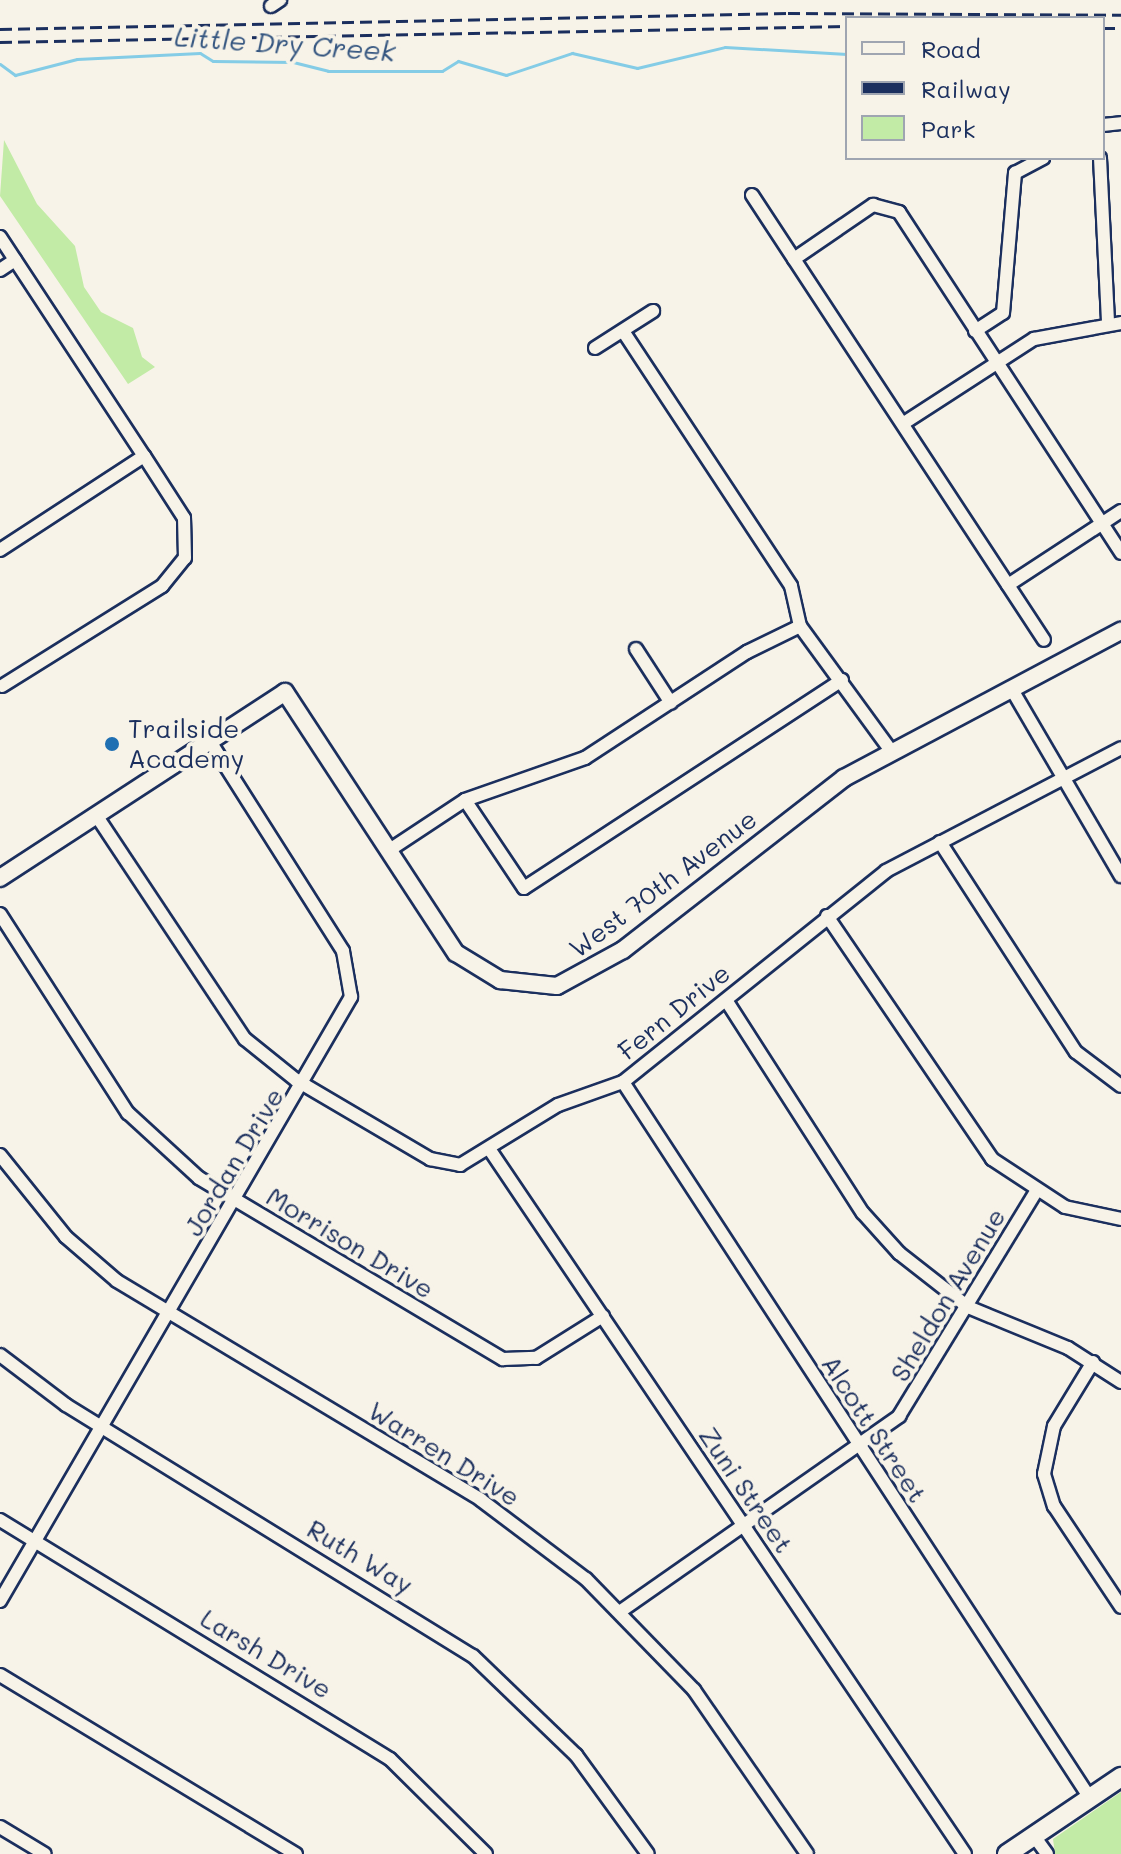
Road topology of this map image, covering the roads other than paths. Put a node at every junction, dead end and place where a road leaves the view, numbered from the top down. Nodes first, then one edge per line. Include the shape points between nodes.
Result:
1 (1039, 160) edge
2 (1100, 160) edge
3 (752, 195) dead end
4 (0, 237) edge
5 (794, 259) junction
6 (15, 260) junction
7 (0, 270) edge
8 (653, 311) dead end
9 (1114, 323) edge
10 (623, 331) junction
11 (975, 331) junction
12 (595, 348) dead end
13 (995, 362) junction
14 (904, 423) junction
15 (144, 456) junction
16 (1121, 511) edge
17 (1100, 522) junction
18 (0, 550) edge
19 (1121, 553) edge
20 (1008, 585) junction
21 (800, 626) junction
22 (1121, 631) edge
23 (1044, 640) dead end
24 (636, 649) dead end
25 (842, 680) junction
26 (1011, 688) junction
27 (2, 689) edge
28 (671, 703) junction
29 (211, 743) junction
30 (1121, 748) edge
31 (892, 752) junction
32 (1060, 781) junction
33 (465, 800) junction
34 (98, 818) junction
35 (940, 842) junction
36 (388, 851) junction
37 (1121, 876) edge
38 (0, 878) edge
39 (0, 914) edge
40 (827, 916) junction
41 (726, 1000) junction
42 (623, 1082) junction
43 (305, 1085) junction
44 (1121, 1086) edge
45 (490, 1150) junction
46 (0, 1155) edge
47 (1035, 1193) junction
48 (237, 1201) junction
49 (1121, 1219) edge
50 (968, 1307) junction
51 (169, 1315) junction
52 (603, 1316) junction
53 (0, 1355) edge
54 (1093, 1362) junction
55 (1121, 1382) edge
56 (102, 1427) junction
57 (861, 1449) junction
58 (0, 1520) edge
59 (744, 1526) junction
60 (35, 1541) junction
61 (0, 1601) edge
62 (1121, 1607) edge
63 (621, 1611) junction
64 (0, 1675) edge
65 (1121, 1777) edge
66 (1090, 1798) junction
67 (0, 1827) edge
68 (1034, 1836) junction
69 (45, 1854) edge
70 (296, 1854) edge
71 (486, 1854) edge
72 (648, 1854) edge
73 (807, 1854) edge
74 (965, 1854) edge
75 (1007, 1854) edge
76 (1047, 1854) edge

1 - 11 street via 1015,173 1003,313
2 - 9 street
3 - 5 street
4 - 6 street
5 - 11 street via 873,205 899,212
5 - 14 street
6 - 7 street
6 - 15 street
8 - 10 street
9 - 13 street via 1041,336
10 - 12 street
10 - 21 street via 791,586
11 - 13 street
13 - 14 street
13 - 17 street
14 - 20 street
15 - 18 street
15 - 27 street via 184,518 185,558 162,586
16 - 17 street
17 - 19 street
17 - 20 street
20 - 23 street
21 - 25 street
21 - 28 street
22 - 26 street, West 70th Avenue
24 - 28 street
25 - 31 street
25 - 33 street via 524,888
26 - 31 street, West 70th Avenue
26 - 32 street
28 - 33 street via 572,764
29 - 34 street
29 - 36 street, West 70th Avenue via 285,692
29 - 43 street, Jordan Drive via 350,971 347,1011
30 - 32 street, Fern Drive
31 - 36 street, West 70th Avenue via 805,805 594,971 557,986 519,986 465,961
32 - 35 street, Fern Drive
32 - 37 street
33 - 36 street
34 - 38 street
34 - 43 street, Fern Drive via 233,1025
35 - 40 street, Fern Drive
35 - 44 street via 1076,1052
39 - 48 street, Morrison Drive via 138,1126
40 - 41 street, Fern Drive
40 - 47 street via 974,1140
41 - 42 street, Fern Drive
41 - 50 street via 863,1213 909,1263
42 - 45 street, Fern Drive via 558,1105
42 - 57 street, Alcott Street
43 - 45 street, Fern Drive via 442,1163 460,1165
43 - 48 street, Jordan Drive
45 - 52 street, Zuni Street
46 - 51 street, Warren Drive via 66,1237
47 - 49 street via 1077,1212
47 - 50 street, Sheldon Avenue
48 - 51 street, Jordan Drive
48 - 52 street, Morrison Drive via 503,1359 536,1358
50 - 54 street
50 - 57 street, Sheldon Avenue via 907,1406
51 - 56 street, Jordan Drive
51 - 63 street, Warren Drive via 481,1500
52 - 59 street, Zuni Street
53 - 56 street, Ruth Way
54 - 55 street
54 - 62 street via 1054,1426 1044,1474 1054,1506
56 - 60 street, Jordan Drive
56 - 72 street, Ruth Way via 473,1656 555,1731
57 - 59 street, Sheldon Avenue
57 - 66 street, Alcott Street
58 - 60 street, Larsh Drive
59 - 63 street, Sheldon Avenue
59 - 74 street, Zuni Street
60 - 61 street, Jordan Drive
60 - 71 street, Larsh Drive via 390,1759
63 - 73 street, Warren Drive via 694,1690
64 - 70 street
65 - 66 main road
66 - 68 main road
67 - 69 street
68 - 75 main road
68 - 76 street

